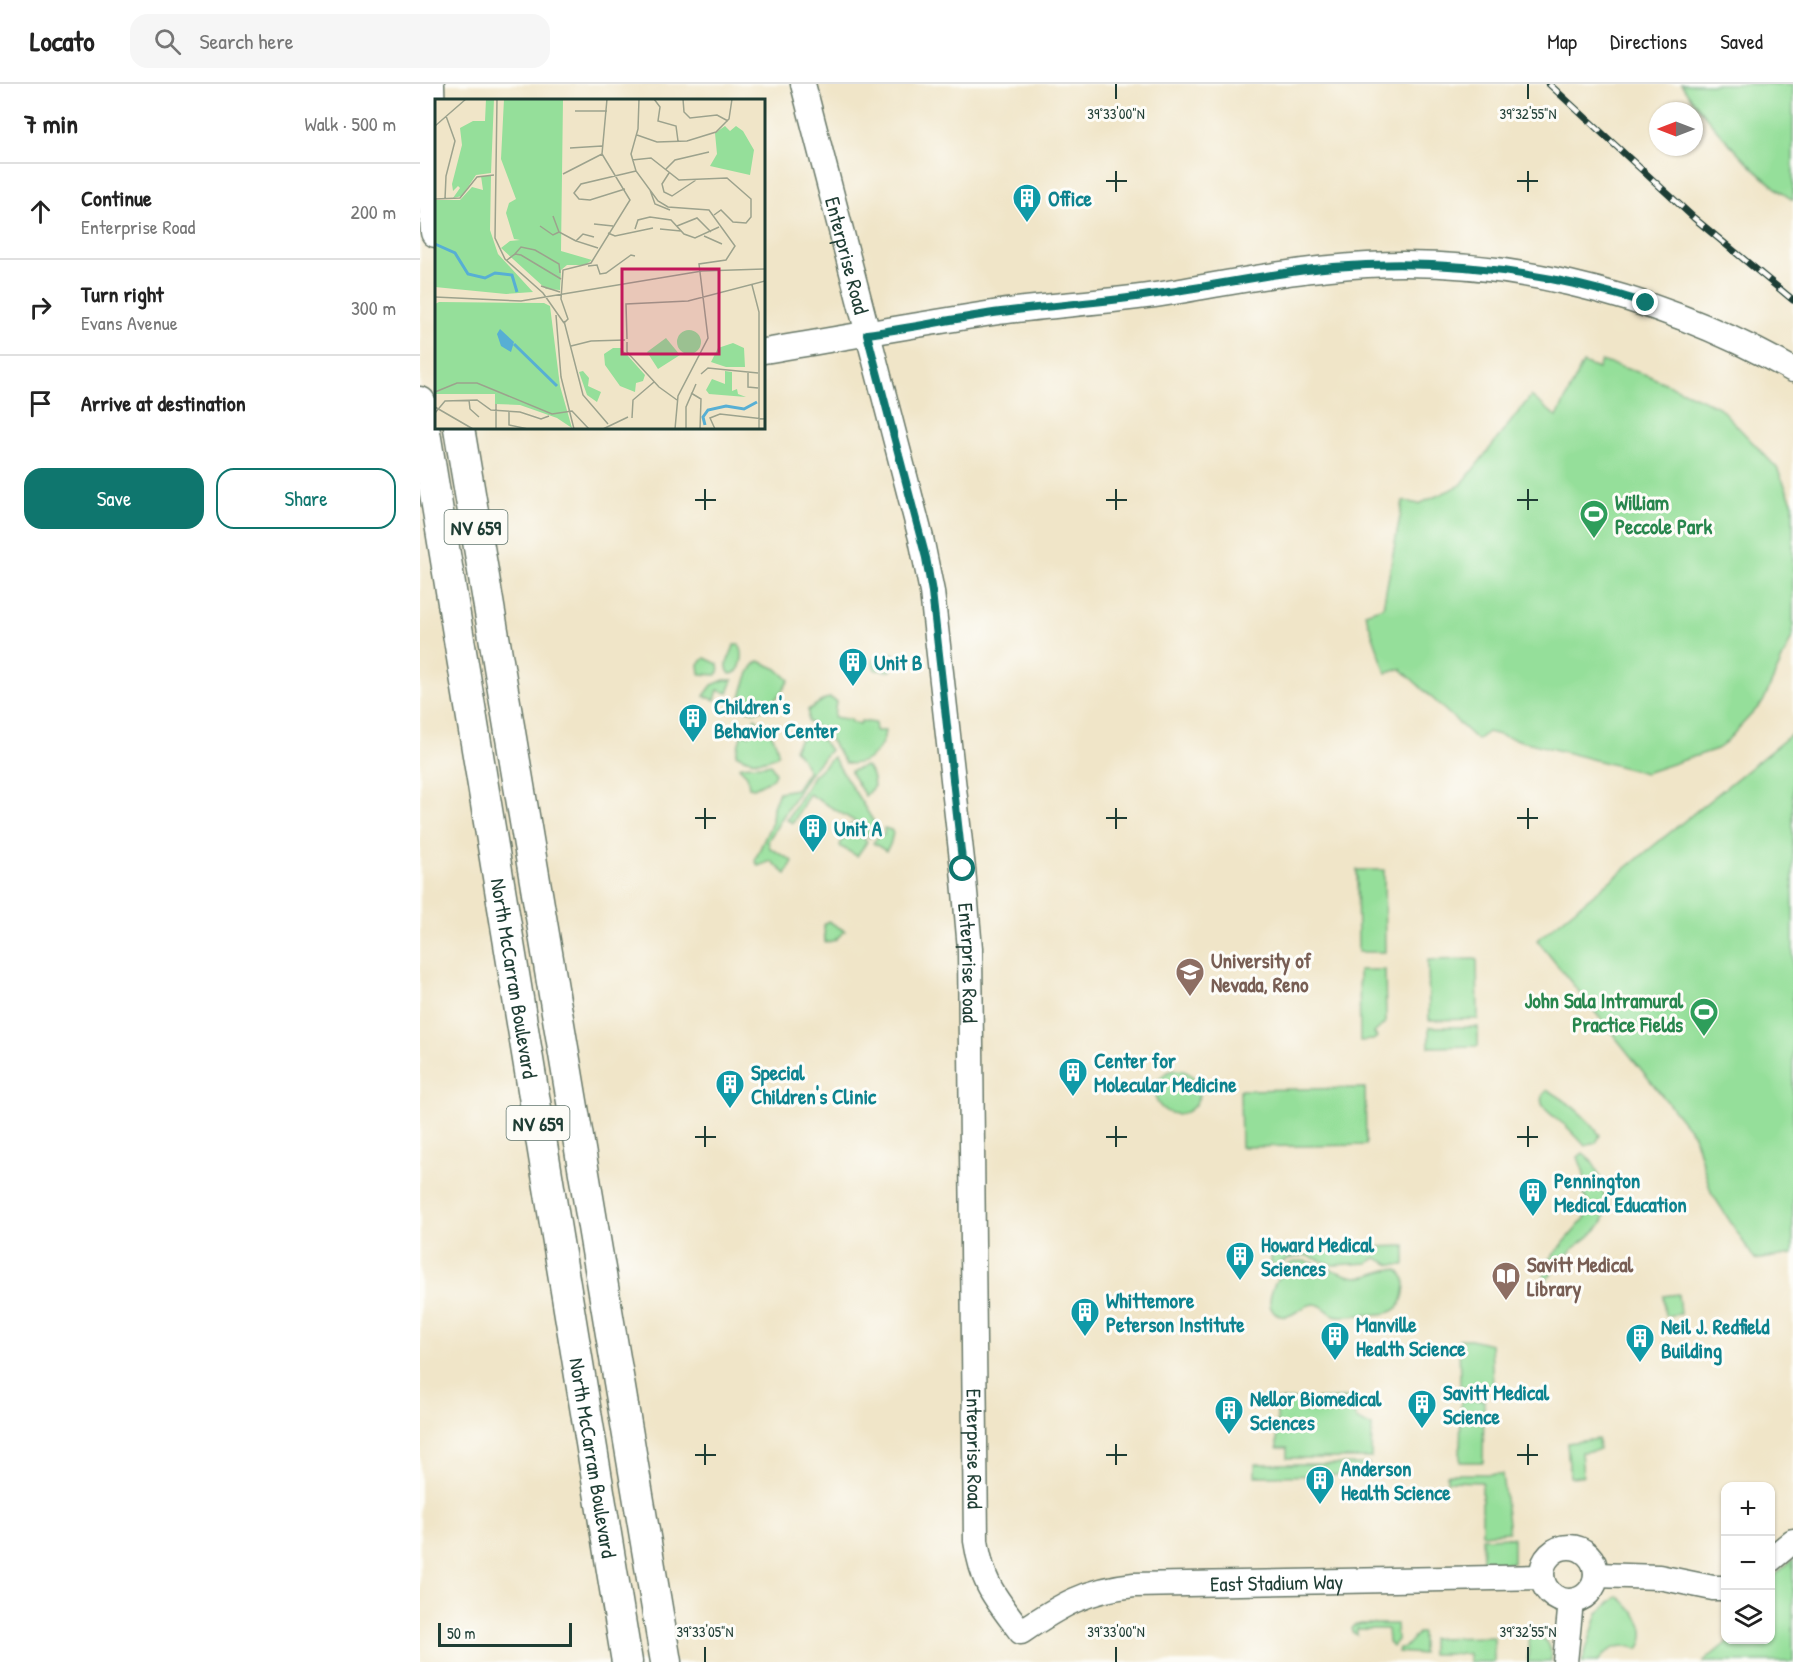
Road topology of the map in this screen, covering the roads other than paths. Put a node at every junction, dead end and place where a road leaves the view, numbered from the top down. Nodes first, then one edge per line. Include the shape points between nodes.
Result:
1 (429, 84) edge
2 (803, 84) edge
3 (435, 220) edge
4 (867, 334) junction
5 (765, 351) edge
6 (1793, 370) edge
7 (424, 406) edge
8 (459, 429) edge
9 (420, 503) edge
10 (449, 585) junction
11 (1793, 1541) edge
12 (1775, 1556) edge
13 (1596, 1575) junction
14 (1542, 1577) junction
15 (1721, 1588) edge
16 (1571, 1601) junction
17 (1021, 1632) joint
18 (627, 1662) edge
19 (666, 1662) edge
20 (1565, 1662) edge

1 - 3 main road
2 - 4 street, Enterprise Road
4 - 5 street
4 - 6 street via 1299,271 1428,264 1529,274 1617,294 1713,328
4 - 17 street, Enterprise Road via 930,580 968,912 976,1541 987,1585
7 - 10 main road, North McCarran Boulevard / NV 659
8 - 19 main road, North McCarran Boulevard / NV 659
9 - 10 main road
10 - 18 main road, North McCarran Boulevard / NV 659
11 - 12 street
13 - 14 street via 1589,1556 1582,1550 1565,1547 1550,1555
13 - 15 street via 1659,1577
13 - 16 street via 1591,1590
14 - 16 street via 1549,1592
14 - 17 street, East Stadium Way via 1113,1587 1076,1598
16 - 20 street

